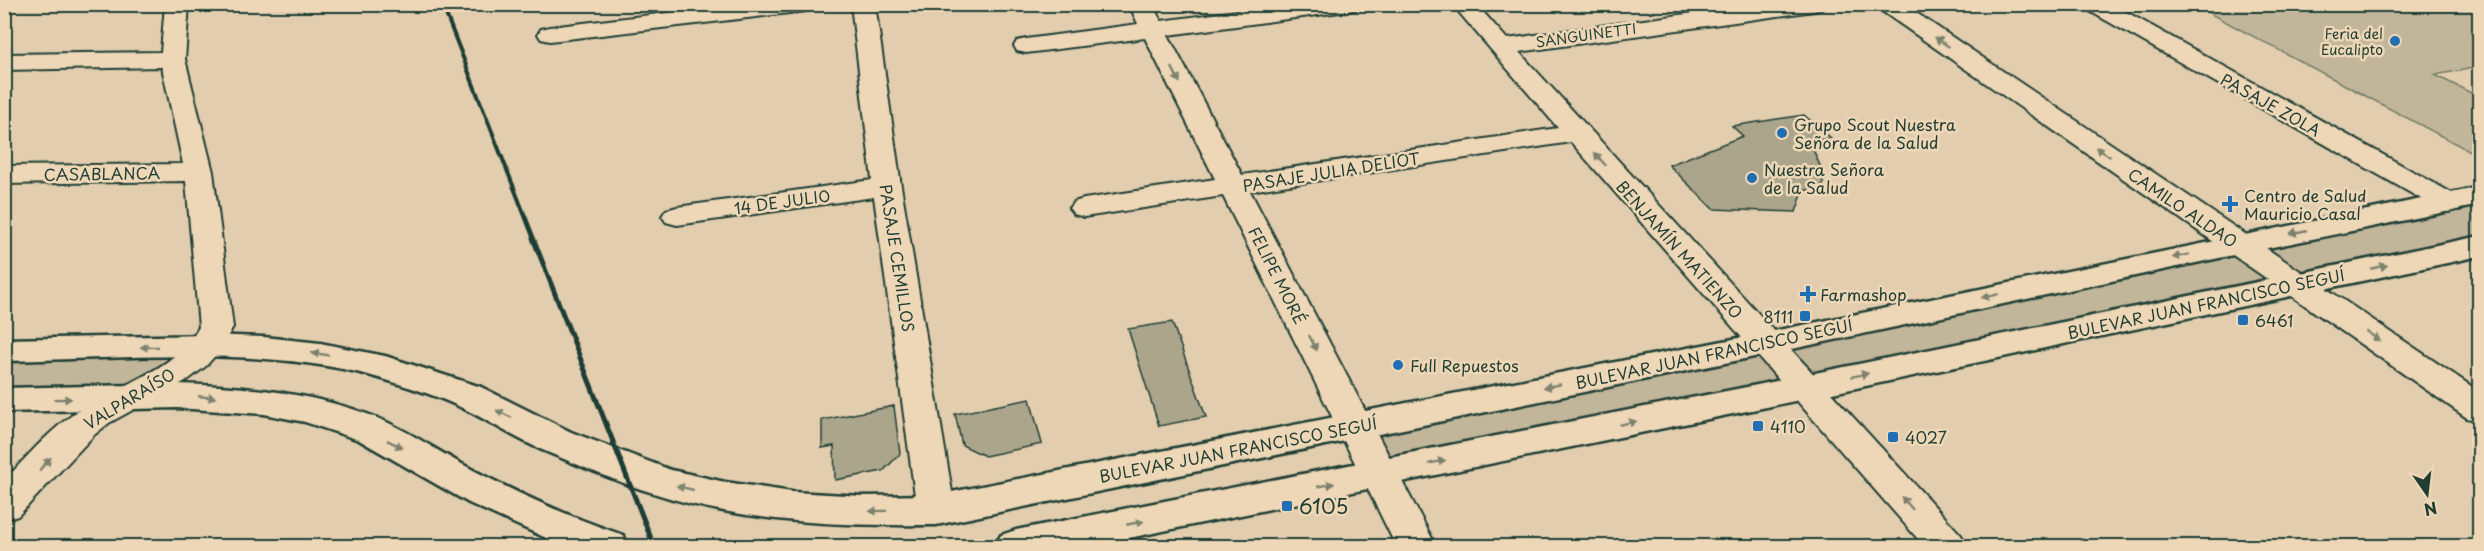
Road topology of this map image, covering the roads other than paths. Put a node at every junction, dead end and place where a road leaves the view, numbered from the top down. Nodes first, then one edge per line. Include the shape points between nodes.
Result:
1 (177, 4) edge
2 (807, 4) edge
3 (863, 4) edge
4 (1348, 4) edge
5 (1463, 4) edge
6 (1814, 4) edge
7 (1887, 4) edge
8 (2094, 4) edge
9 (1147, 17) edge
10 (550, 34) dead end
11 (1026, 46) dead end
12 (1500, 47) junction
13 (173, 59) junction
14 (4, 62) edge
15 (1577, 133) junction
16 (199, 172) junction
17 (4, 175) edge
18 (887, 186) junction
19 (1232, 186) junction
20 (2480, 196) edge
21 (2449, 203) junction
22 (1084, 208) dead end
23 (677, 216) dead end
24 (2238, 244) junction
25 (2480, 246) edge
26 (2297, 284) junction
27 (1764, 344) junction
28 (208, 346) junction
29 (4, 351) edge
30 (1802, 387) junction
31 (128, 397) junction
32 (4, 400) edge
33 (2480, 409) edge
34 (1355, 426) junction
35 (1379, 474) junction
36 (4, 506) edge
37 (936, 510) junction
38 (608, 546) edge
39 (1016, 546) edge
40 (1416, 546) edge
41 (1947, 546) edge

1 - 13 street
2 - 10 street
3 - 18 street, PASAJE CEMILLOS
4 - 9 street
5 - 12 street, BENJAMÍN MATIENZO
6 - 12 street, SANGUINETTI
24 -> 7 street, CAMILO ALDAO
8 - 21 street, PASAJE ZOLA
9 - 11 street
9 -> 19 street, FELIPE MORÉ
12 - 15 street, BENJAMÍN MATIENZO
13 - 14 street
13 - 16 street
15 - 19 street, PASAJE JULIA DELIOT
27 -> 15 street, BENJAMÍN MATIENZO
16 - 17 street, CASABLANCA
16 - 28 street via 216,327
18 - 23 street, 14 DE JULIO
18 - 37 street, PASAJE CEMILLOS
19 - 22 street, PASAJE JULIA DELIOT
19 -> 34 street, FELIPE MORÉ
20 - 21 main road, BULEVAR JUAN FRANCISCO SEGUÍ
21 -> 24 main road, BULEVAR JUAN FRANCISCO SEGUÍ
24 - 26 street, CAMILO ALDAO
24 -> 27 main road, BULEVAR JUAN FRANCISCO SEGUÍ
26 -> 25 main road, BULEVAR JUAN FRANCISCO SEGUÍ
30 -> 26 main road, BULEVAR JUAN FRANCISCO SEGUÍ
26 -> 33 street, CAMILO ALDAO
27 - 30 street, BENJAMÍN MATIENZO
27 -> 34 main road, BULEVAR JUAN FRANCISCO SEGUÍ
28 -> 29 main road, BULEVAR JUAN FRANCISCO SEGUÍ
28 - 31 street, VALPARAÍSO via 176,371
37 -> 28 main road, BULEVAR JUAN FRANCISCO SEGUÍ via 840,510 725,497 663,482 557,441 468,396 372,364 286,350
35 -> 30 main road, BULEVAR JUAN FRANCISCO SEGUÍ
41 -> 30 street, BENJAMÍN MATIENZO
32 -> 31 main road
36 -> 31 street, VALPARAÍSO via 81,426
31 -> 38 main road via 196,396 262,402 347,421 508,504
34 - 35 street, FELIPE MORÉ
34 - 37 main road, BULEVAR JUAN FRANCISCO SEGUÍ
39 -> 35 main road, BULEVAR JUAN FRANCISCO SEGUÍ
35 - 40 street, FELIPE MORÉ

